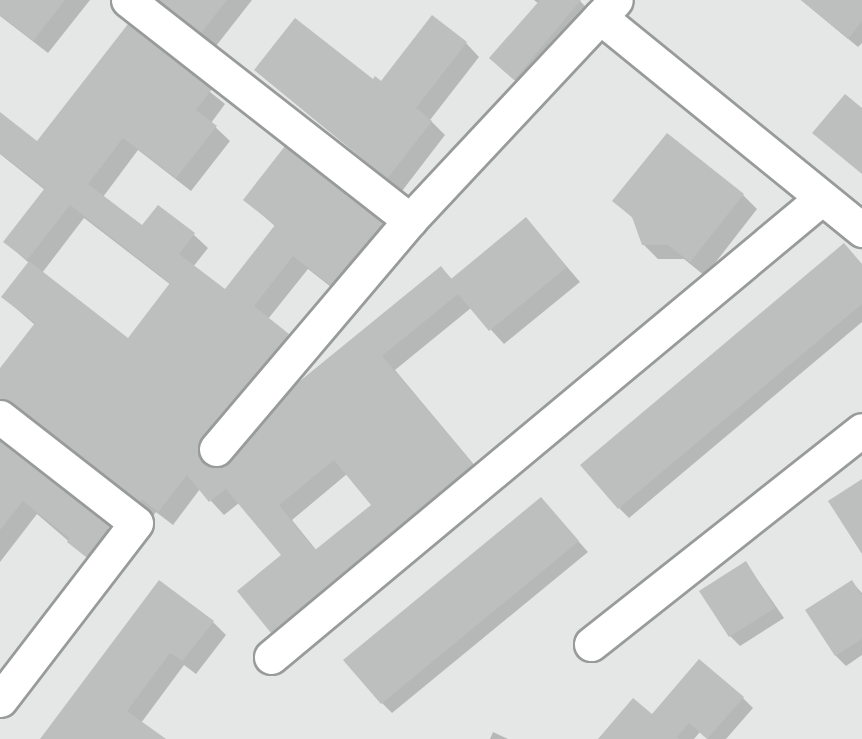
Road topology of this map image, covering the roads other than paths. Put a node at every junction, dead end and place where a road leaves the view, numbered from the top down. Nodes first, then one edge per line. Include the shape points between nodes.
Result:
1 (128, 0) edge
2 (608, 8) edge
3 (822, 198) junction
4 (410, 220) junction
5 (862, 230) edge
6 (0, 417) edge
7 (862, 430) edge
8 (216, 449) dead end
9 (591, 644) dead end
10 (271, 657) dead end
11 (0, 700) edge

1 - 4 street
2 - 3 street
2 - 4 street
3 - 5 street
3 - 10 street
4 - 8 street
6 - 11 street via 136,523
7 - 9 street

